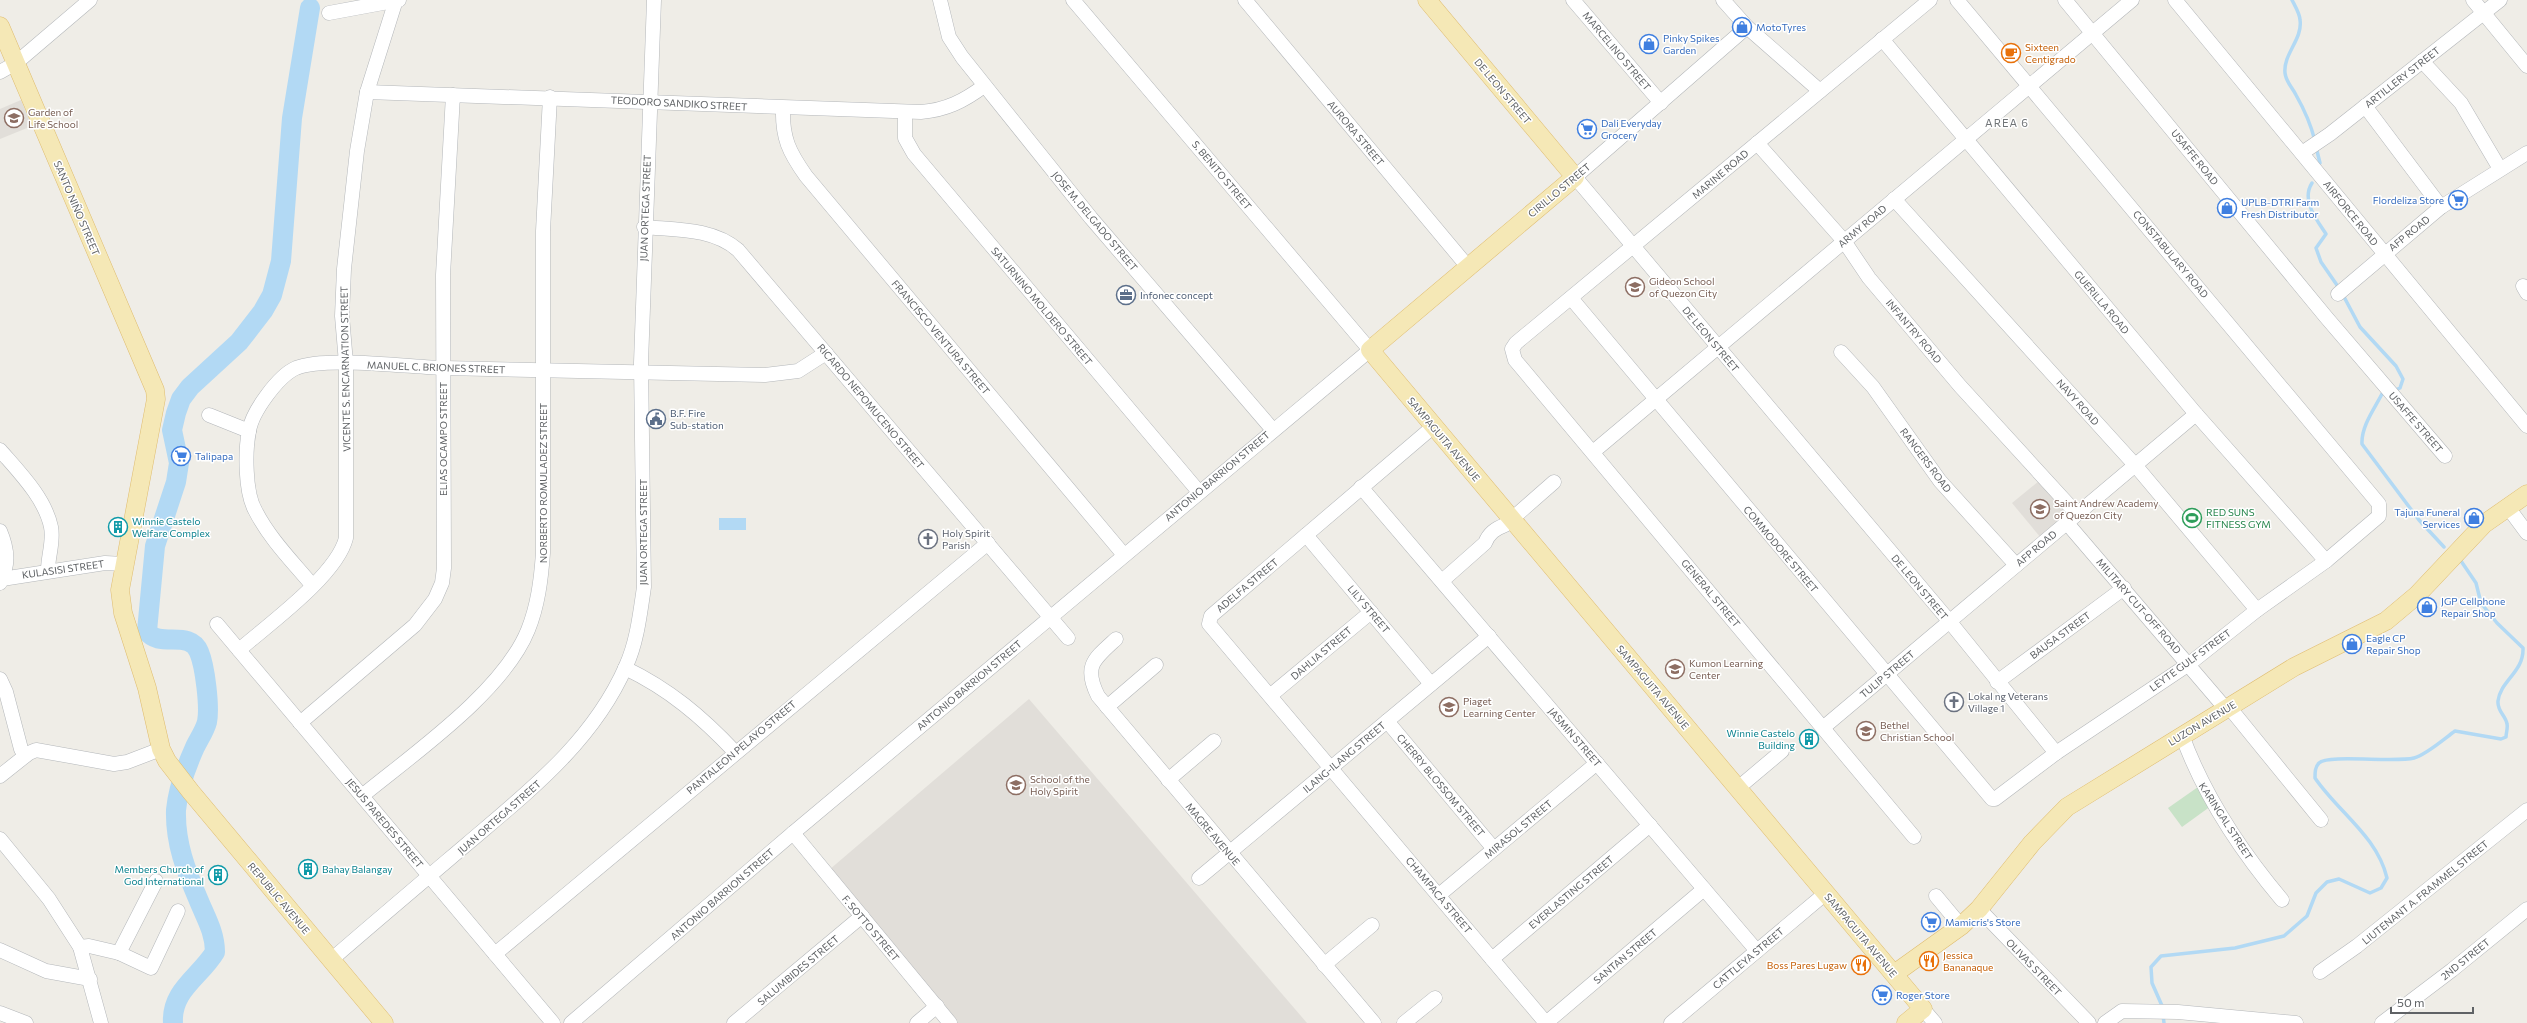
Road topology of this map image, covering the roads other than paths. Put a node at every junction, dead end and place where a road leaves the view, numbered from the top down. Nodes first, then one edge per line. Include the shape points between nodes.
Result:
1 (90, 0) edge
2 (397, 0) edge
3 (654, 0) edge
4 (940, 0) edge
5 (1073, 0) edge
6 (1245, 0) edge
7 (1427, 0) edge
8 (1573, 0) edge
9 (1723, 0) edge
10 (1930, 0) edge
11 (1957, 0) edge
12 (2065, 0) edge
13 (2132, 0) edge
14 (2175, 0) edge
15 (2473, 0) edge
16 (2500, 0) edge
17 (329, 13) dead end
18 (2483, 13) junction
19 (0, 26) edge
20 (1746, 27) junction
21 (2093, 33) junction
22 (1882, 39) junction
23 (2422, 61) junction
24 (16, 63) junction
25 (2527, 66) edge
26 (0, 72) edge
27 (984, 86) junction
28 (2030, 86) junction
29 (1820, 91) junction
30 (368, 92) junction
31 (453, 95) junction
32 (550, 98) junction
33 (649, 102) junction
34 (1661, 103) junction
35 (2365, 106) junction
36 (783, 108) junction
37 (905, 112) junction
38 (1965, 140) junction
39 (1757, 143) junction
40 (2306, 150) junction
41 (2527, 153) edge
42 (2500, 169) junction
43 (1574, 176) junction
44 (1894, 199) junction
45 (2440, 207) junction
46 (644, 227) junction
47 (1844, 241) junction
48 (1633, 246) junction
49 (2384, 253) junction
50 (1468, 266) junction
51 (2338, 294) dead end
52 (1570, 298) junction
53 (1718, 347) junction
54 (1512, 349) joint
55 (1370, 350) junction
56 (1841, 352) dead end
57 (826, 353) junction
58 (346, 363) junction
59 (443, 368) junction
60 (543, 370) junction
61 (641, 373) junction
62 (155, 390) joint
63 (2388, 391) joint
64 (1655, 399) junction
65 (2196, 414) junction
66 (209, 415) dead end
67 (1434, 426) junction
68 (2527, 426) edge
69 (1273, 430) junction
70 (249, 431) junction
71 (0, 450) edge
72 (1593, 452) junction
73 (2446, 456) dead end
74 (2135, 465) junction
75 (1554, 482) dead end
76 (1362, 488) junction
77 (1199, 492) junction
78 (2527, 494) edge
79 (2507, 506) junction
80 (2381, 510) joint
81 (2072, 518) junction
82 (1508, 522) junction
83 (0, 531) edge
84 (2527, 533) edge
85 (1306, 534) junction
86 (988, 543) junction
87 (1124, 555) junction
88 (2326, 561) junction
89 (124, 564) junction
90 (2016, 565) junction
91 (48, 570) junction
92 (1, 581) edge
93 (1442, 581) junction
94 (312, 585) junction
95 (2124, 588) junction
96 (2257, 610) junction
97 (1371, 612) junction
98 (1050, 617) junction
99 (1950, 622) junction
100 (216, 624) dead end
101 (1489, 636) junction
102 (1068, 638) dead end
103 (1116, 639) dead end
104 (239, 650) junction
105 (2189, 664) junction
106 (1156, 666) dead end
107 (626, 668) junction
108 (1886, 674) junction
109 (0, 679) edge
110 (1997, 682) junction
111 (1432, 684) junction
112 (1271, 695) junction
113 (1106, 707) junction
114 (2227, 708) junction
115 (1387, 721) junction
116 (300, 723) junction
117 (1824, 727) junction
118 (2182, 735) junction
119 (1214, 741) dead end
120 (161, 749) junction
121 (1782, 751) dead end
122 (735, 752) junction
123 (2056, 753) junction
124 (25, 756) junction
125 (1597, 763) junction
126 (1331, 767) junction
127 (0, 776) edge
128 (1168, 780) junction
129 (1738, 788) junction
130 (362, 796) junction
131 (1992, 799) joint
132 (2527, 810) edge
133 (2321, 820) dead end
134 (1650, 825) junction
135 (793, 832) junction
136 (1914, 837) dead end
137 (0, 839) edge
138 (1494, 849) junction
139 (1229, 852) junction
140 (429, 876) junction
141 (1199, 878) dead end
142 (156, 880) dead end
143 (1704, 889) junction
144 (1826, 893) junction
145 (1439, 895) junction
146 (1936, 896) dead end
147 (2282, 900) dead end
148 (2527, 909) edge
149 (1979, 910) junction
150 (178, 912) dead end
151 (862, 916) junction
152 (1372, 925) dead end
153 (1961, 926) junction
154 (80, 947) junction
155 (0, 950) edge
156 (1757, 951) junction
157 (119, 953) junction
158 (495, 954) junction
159 (1492, 959) junction
160 (331, 960) junction
161 (1324, 965) junction
162 (2320, 972) dead end
163 (1894, 974) junction
164 (90, 979) junction
165 (1435, 998) dead end
166 (936, 1006) junction
167 (1923, 1009) junction
168 (0, 1013) edge
169 (2170, 1014) edge
170 (26, 1023) edge
171 (101, 1023) edge
172 (384, 1023) edge
173 (553, 1023) edge
174 (572, 1023) edge
175 (734, 1023) edge
176 (917, 1023) edge
177 (950, 1023) edge
178 (1374, 1023) edge
179 (1404, 1023) edge
180 (1546, 1023) edge
181 (1671, 1023) edge
182 (1906, 1023) edge
183 (1935, 1023) edge
184 (2089, 1023) edge
185 (2105, 1023) edge
186 (2296, 1023) edge
187 (2382, 1023) edge

1 - 24 street
2 - 17 street
2 - 30 street, VICENTE S. ENCARNATION STREET
3 - 33 street, JUAN ORTEGA STREET
4 - 27 street, JOSE M. DELGADO STREET via 949,37
5 - 55 street, S. BENITO STREET
6 - 50 street, AURORA STREET
7 - 43 main road, DE LEON STREET
8 - 34 street, MARCELINO STREET
9 - 20 street
10 - 22 street, MARINE ROAD
11 - 28 street, CONSTABULARY ROAD
12 - 21 street, USAFFE ROAD
13 - 21 street, ARMY ROAD
14 - 40 street, AIRFORCE ROAD
15 - 18 street
16 - 18 street, ARTILLERY STREET
18 - 23 street, ARTILLERY STREET
18 - 25 street
19 - 24 main road, SANTO NIÑO STREET
20 - 29 street
20 - 34 street, CIRILLO STREET
21 - 28 street, ARMY ROAD
21 - 63 street, USAFFE ROAD
22 - 29 street, MARINE ROAD
22 - 38 street, GUERILLA ROAD
23 - 35 street, ARTILLERY STREET
23 - 42 street via 2461,103
24 - 26 street
24 - 62 main road, SANTO NIÑO STREET
27 - 37 street, TEODORO SANDIKO STREET via 971,96 944,109
27 - 69 street, JOSE M. DELGADO STREET via 1091,218
28 - 38 street, ARMY ROAD
28 - 80 street, CONSTABULARY ROAD via 2379,504
29 - 39 street, MARINE ROAD
30 - 31 street, TEODORO SANDIKO STREET
30 - 58 street, VICENTE S. ENCARNATION STREET via 357,151 344,269 342,316
31 - 32 street, TEODORO SANDIKO STREET
31 - 59 street, ELIAS OCAMPO STREET via 443,275
32 - 33 street, TEODORO SANDIKO STREET
32 - 60 street, NORBERTO ROMULADEZ STREET via 543,231
33 - 36 street, TEODORO SANDIKO STREET
33 - 46 street, JUAN ORTEGA STREET
34 - 43 street, CIRILLO STREET
35 - 40 street, ARTILLERY STREET
35 - 45 street
36 - 37 street, TEODORO SANDIKO STREET
36 - 87 street, FRANCISCO VENTURA STREET via 785,140 806,176
37 - 77 street, SATURNINO MOLDERO STREET via 905,138 914,154
38 - 44 street, ARMY ROAD
38 - 65 street, GUERILLA ROAD
39 - 47 street, INFANTRY ROAD
39 - 48 street, MARINE ROAD
40 - 49 street, AIRFORCE ROAD
41 - 42 street, AFP ROAD
42 - 45 street, AFP ROAD
43 - 48 street, DE LEON STREET
43 - 50 main road, CIRILLO STREET
44 - 47 street, ARMY ROAD
44 - 74 street, NAVY ROAD
45 - 49 street, AFP ROAD
46 - 57 street, RICARDO NEPOMUCENO STREET via 702,233 729,242
46 - 61 street, JUAN ORTEGA STREET
47 - 53 street, ARMY ROAD
47 - 81 street, INFANTRY ROAD via 1869,278
48 - 52 street, MARINE ROAD
48 - 53 street, DE LEON STREET
49 - 51 street, AFP ROAD
49 - 68 street, AIRFORCE ROAD
50 - 55 main road, CIRILLO STREET
52 - 54 street, MARINE ROAD
52 - 64 street, COMMODORE STREET
53 - 64 street, ARMY ROAD
53 - 99 street, DE LEON STREET
54 - 72 street, GENERAL STREET via 1515,360
55 - 67 main road, SAMPAGUITA AVENUE
55 - 69 street, ANTONIO BARRION STREET
56 - 90 street, RANGERS ROAD via 1873,387 1940,482
57 - 61 street, MANUEL C. BRIONES STREET via 812,364 783,375
57 - 86 street, RICARDO NEPOMUCENO STREET
58 - 59 street, MANUEL C. BRIONES STREET
58 - 70 street, MANUEL C. BRIONES STREET via 294,369 276,385 260,406
58 - 94 street, VICENTE S. ENCARNATION STREET via 346,538 336,560
59 - 60 street, MANUEL C. BRIONES STREET
59 - 116 street, ELIAS OCAMPO STREET via 442,583 435,599 415,625
60 - 61 street, MANUEL C. BRIONES STREET
60 - 130 street, NORBERTO ROMULADEZ STREET via 543,553 541,582 528,632 494,682 450,723
61 - 107 street, JUAN ORTEGA STREET via 644,587 635,637
62 - 89 main road, REPUBLIC AVENUE via 156,400
63 - 73 street, USAFFE STREET
64 - 72 street, ARMY ROAD
64 - 108 street, COMMODORE STREET
65 - 74 street, AFP ROAD
65 - 88 street, GUERILLA ROAD
66 - 70 street
67 - 76 street, ADELFA STREET
67 - 82 main road, SAMPAGUITA AVENUE
69 - 77 street, ANTONIO BARRION STREET
70 - 94 street, MANUEL C. BRIONES STREET via 247,469 254,509 265,527
71 - 91 street via 46,512 52,538
72 - 117 street, GENERAL STREET
74 - 81 street, AFP ROAD
74 - 96 street, NAVY ROAD
75 - 82 street
76 - 85 street, ADELFA STREET
76 - 93 street, JASMIN STREET
77 - 87 street, ANTONIO BARRION STREET
78 - 79 main road, LUZON AVENUE
79 - 84 street
79 - 114 main road, LUZON AVENUE via 2480,528 2417,595 2386,621 2294,667
80 - 88 street, LEYTE GULF STREET via 2373,522
81 - 90 street, AFP ROAD
81 - 95 street, MILITARY CUT-OFF ROAD
82 - 93 street via 1488,536 1485,543
82 - 129 main road, SAMPAGUITA AVENUE
83 - 92 street via 7,553
85 - 97 street, LILY STREET
85 - 112 street, ADELFA STREET via 1209,619 1215,633
86 - 98 street, RICARDO NEPOMUCENO STREET
86 - 122 street, PANTALEON PELAYO STREET
87 - 98 street, ANTONIO BARRION STREET
88 - 96 street, LEYTE GULF STREET
89 - 91 street, KULASISI STREET via 104,563
89 - 120 main road, REPUBLIC AVENUE via 120,602 147,688
90 - 99 street, AFP ROAD
91 - 92 street, KULASISI STREET
93 - 101 street, JASMIN STREET
94 - 104 street, VICENTE S. ENCARNATION STREET
95 - 105 street, MILITARY CUT-OFF ROAD
95 - 110 street, BAUSA STREET
96 - 105 street, LEYTE GULF STREET
97 - 111 street, LILY STREET
97 - 112 street, DAHLIA STREET
98 - 102 street, RICARDO NEPOMUCENO STREET
98 - 135 street, ANTONIO BARRION STREET
99 - 108 street, TULIP STREET
99 - 110 street, DE LEON STREET
100 - 104 street, JESUS PAREDES STREET
101 - 111 street, ILANG-ILANG STREET
101 - 125 street, JASMIN STREET
103 - 113 street, MAGRE AVENUE via 1096,659 1090,674 1092,684
104 - 116 street, JESUS PAREDES STREET
105 - 114 street, MILITARY CUT-OFF ROAD
105 - 123 street, LEYTE GULF STREET
106 - 113 street
107 - 122 street via 673,695 696,713
107 - 140 street, JUAN ORTEGA STREET via 591,727 552,770
108 - 117 street, TULIP STREET
108 - 131 street, COMMODORE STREET
109 - 124 street
110 - 123 street, DE LEON STREET
111 - 115 street, ILANG-ILANG STREET
112 - 126 street, ADELFA STREET
113 - 128 street, MAGRE AVENUE
114 - 118 main road, LUZON AVENUE
114 - 133 street, MILITARY CUT-OFF ROAD
115 - 126 street, ILANG-ILANG STREET
115 - 138 street, CHERRY BLOSSOM STREET
116 - 130 street, JESUS PAREDES STREET
117 - 136 street, GENERAL STREET
118 - 147 street, KARINGAL STREET via 2197,774 2213,804 2255,866
118 - 149 main road, LUZON AVENUE via 2067,807 2032,843
119 - 128 street
120 - 124 street via 127,762 114,764 42,750
120 - 160 main road, REPUBLIC AVENUE via 191,792
121 - 129 street
122 - 158 street, PANTALEON PELAYO STREET
123 - 131 street, LEYTE GULF STREET
124 - 127 street
125 - 134 street, JASMIN STREET
125 - 138 street, MIRASOL STREET
126 - 139 street, ILANG-ILANG STREET
126 - 145 street, CHAMPACA STREET
128 - 139 street, MAGRE AVENUE
129 - 144 main road, SAMPAGUITA AVENUE
130 - 140 street, JESUS PAREDES STREET
132 - 162 street, LIUTENANT A. FRAMMEL STREET via 2357,946
134 - 143 street, JASMIN STREET
134 - 159 street, EVERLASTING STREET
135 - 151 street, F. SOTTO STREET
135 - 174 street, ANTONIO BARRION STREET
137 - 154 street via 49,899
138 - 145 street, MIRASOL STREET
139 - 141 street, ILANG-ILANG STREET
139 - 161 street, MAGRE AVENUE
140 - 158 street, JESUS PAREDES STREET
140 - 160 street, JUAN ORTEGA STREET
142 - 157 street
143 - 156 street, JASMIN STREET
143 - 180 street, SANTAN STREET
144 - 156 street, CATTLEYA STREET
144 - 163 main road, SAMPAGUITA AVENUE
145 - 159 street, CHAMPACA STREET
146 - 153 street
148 - 187 street, 2ND STREET
149 - 153 main road, LUZON AVENUE
149 - 184 street, OLIVAS STREET
150 - 157 street via 151,968
151 - 166 street, F. SOTTO STREET
151 - 175 street, SALUMBIDES STREET
152 - 161 street
153 - 163 main road, LUZON AVENUE
154 - 157 street via 89,946
154 - 164 street
155 - 164 street via 46,971
156 - 181 street, CATTLEYA STREET
158 - 173 street, JESUS PAREDES STREET
159 - 180 street, CHAMPACA STREET
160 - 172 main road, REPUBLIC AVENUE
161 - 178 street, MAGRE AVENUE
163 - 167 main road, SAMPAGUITA AVENUE
164 - 171 street
165 - 179 street
166 - 176 street
166 - 177 street, F. SOTTO STREET
167 - 182 main road
167 - 183 street, SAMPAGUITA AVENUE
168 - 170 street
169 - 185 street via 2122,1011
169 - 186 street

